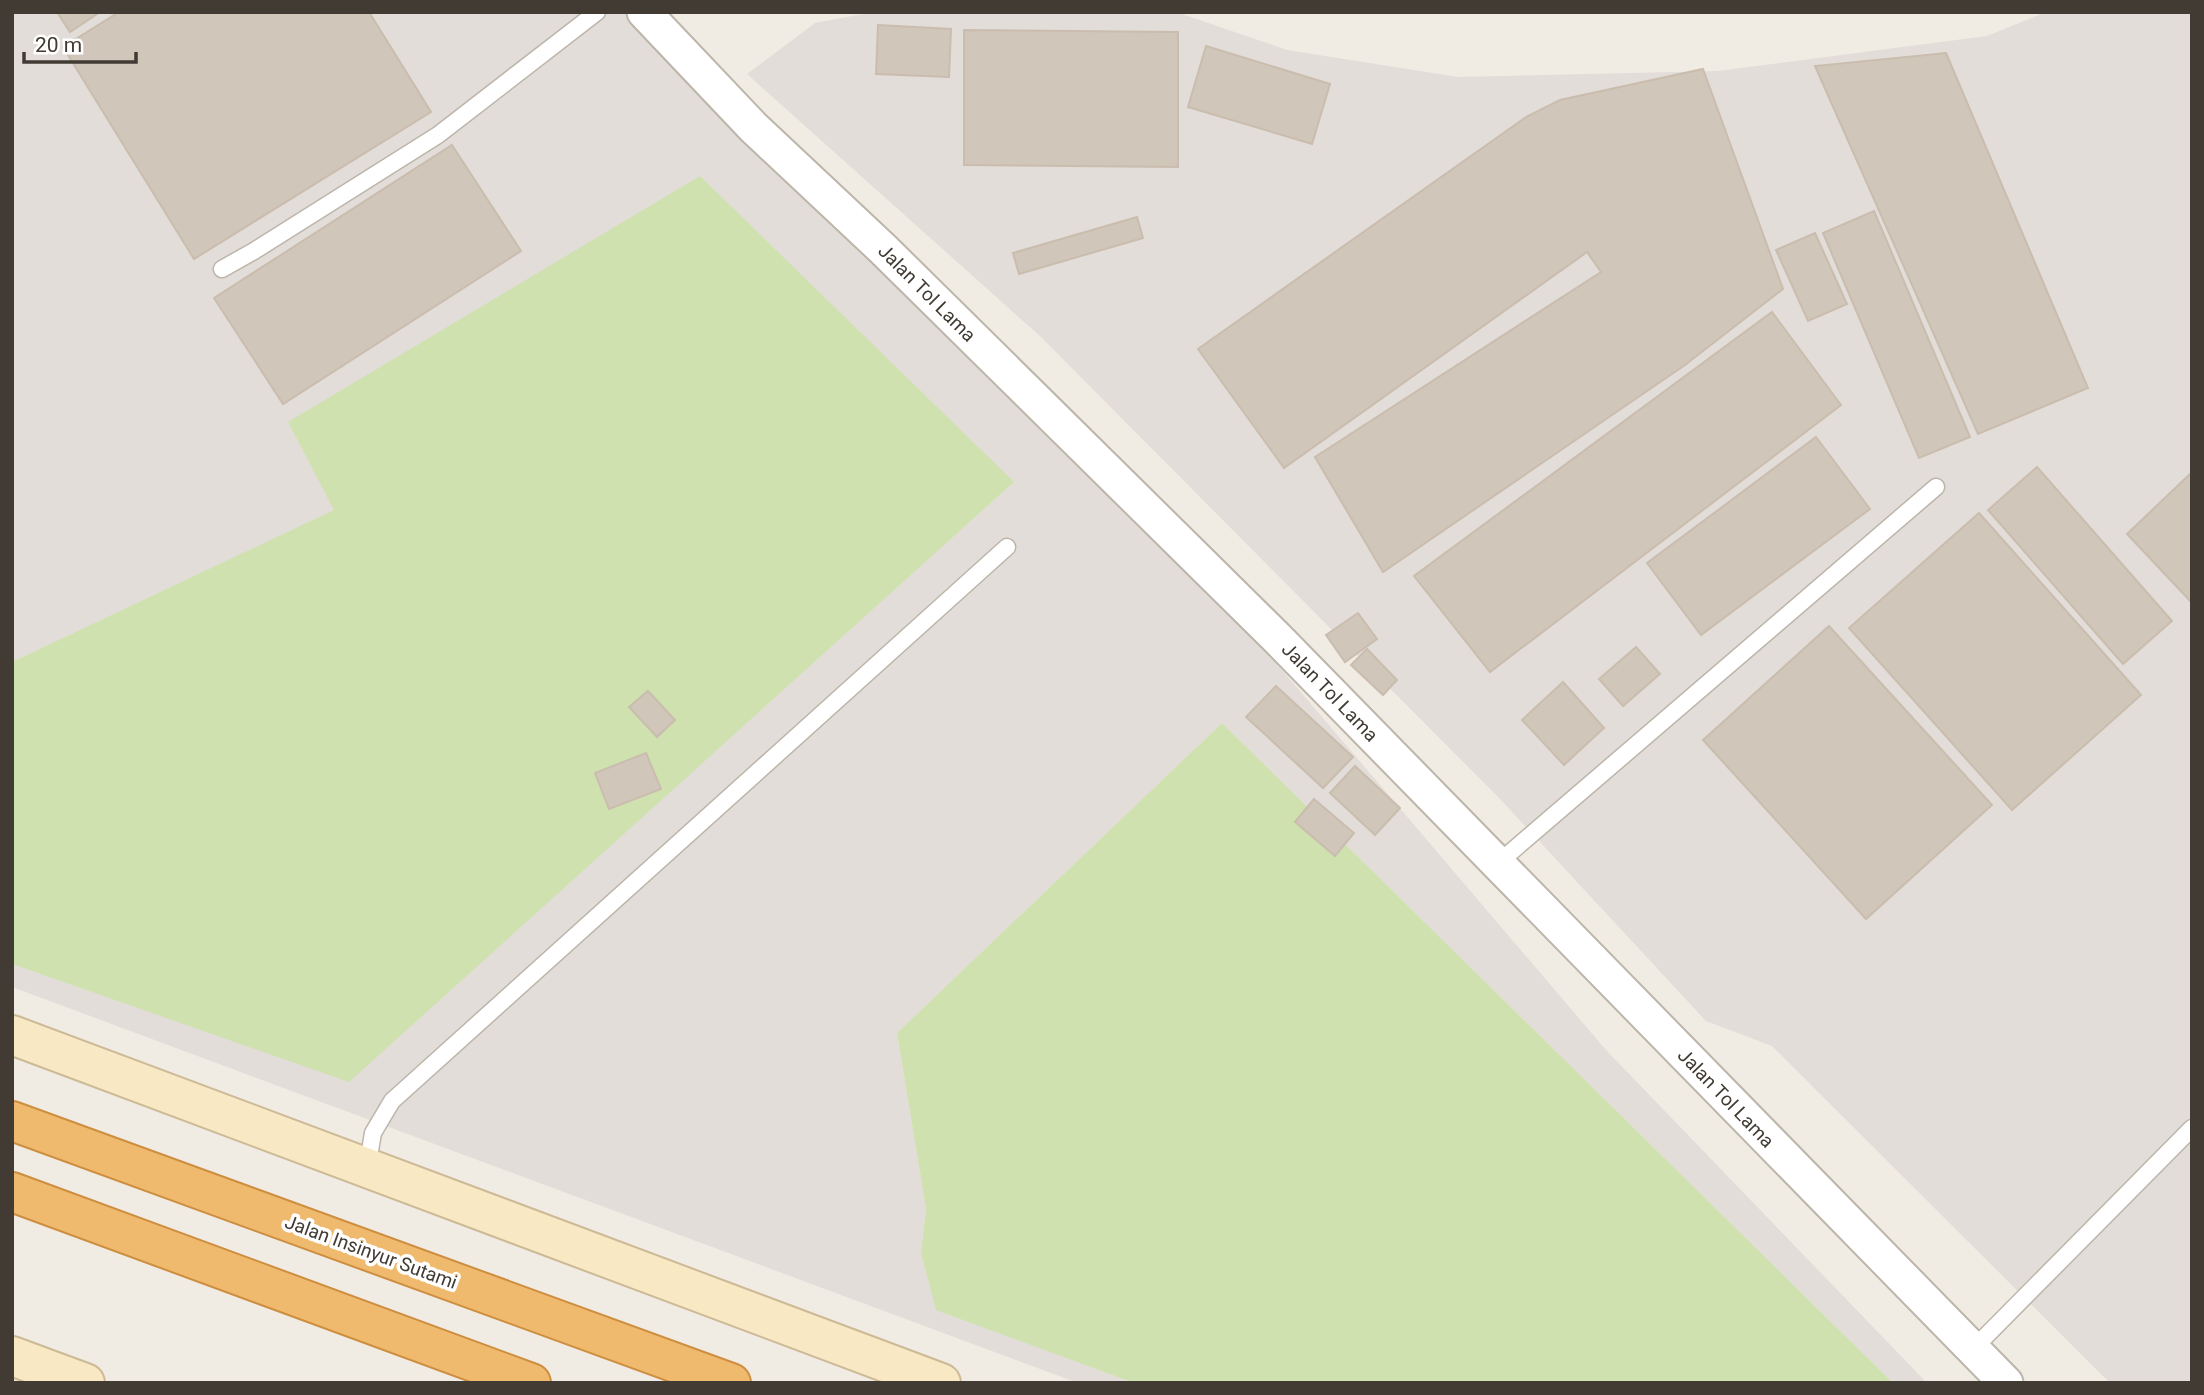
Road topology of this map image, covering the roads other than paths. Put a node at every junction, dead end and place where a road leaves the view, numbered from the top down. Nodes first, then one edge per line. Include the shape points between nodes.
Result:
1 (597, 12) edge
2 (644, 12) edge
3 (222, 269) dead end
4 (1937, 487) dead end
5 (1007, 547) dead end
6 (1497, 864) junction
7 (12, 1035) edge
8 (12, 1121) edge
9 (2192, 1128) edge
10 (367, 1168) junction
11 (12, 1192) edge
12 (1973, 1349) junction
13 (12, 1356) edge
14 (85, 1383) edge
15 (531, 1383) edge
16 (730, 1383) edge
17 (941, 1383) edge
18 (2006, 1383) edge

1 - 3 lane via 438,135
2 - 6 street, Jalan Tol Lama via 753,127 1277,638
4 - 6 lane
5 - 10 lane via 392,1101 373,1133
6 - 12 street, Jalan Tol Lama
7 - 10 street
8 - 16 highway, Jalan Insinyur Sutami
9 - 12 lane
10 - 17 street
11 - 15 highway
12 - 18 street, Jalan Tol Lama
13 - 14 street

